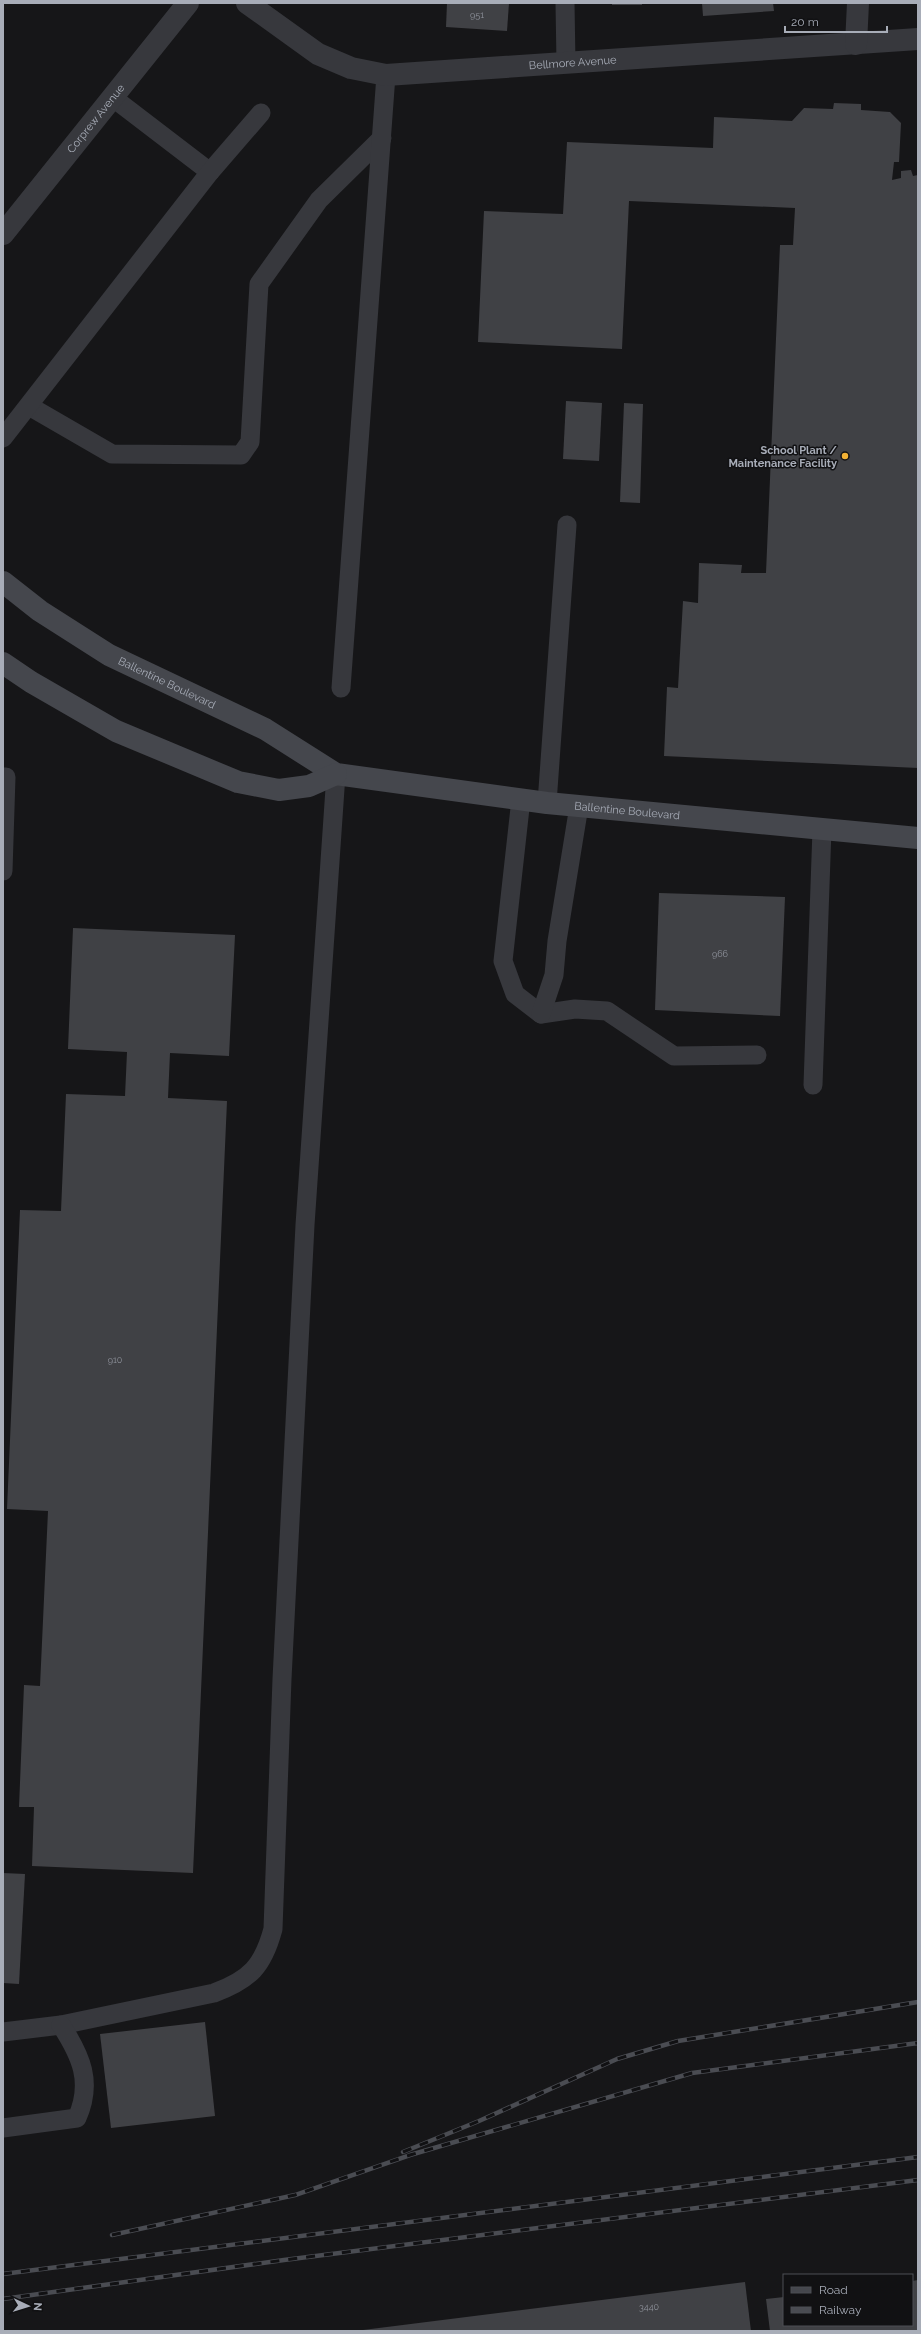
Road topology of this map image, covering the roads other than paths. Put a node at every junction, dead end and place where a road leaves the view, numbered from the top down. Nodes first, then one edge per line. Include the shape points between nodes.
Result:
1 (188, 3) edge
2 (247, 3) edge
3 (565, 3) edge
4 (858, 3) edge
5 (918, 39) edge
6 (856, 44) junction
7 (566, 63) junction
8 (386, 75) junction
9 (112, 98) junction
10 (261, 113) dead end
11 (382, 138) junction
12 (210, 172) junction
13 (3, 234) edge
14 (29, 406) junction
15 (3, 438) edge
16 (567, 525) dead end
17 (3, 582) edge
18 (3, 663) edge
19 (341, 688) dead end
20 (336, 774) junction
21 (3, 777) edge
22 (521, 799) junction
23 (547, 803) junction
24 (579, 806) junction
25 (822, 829) junction
26 (918, 838) edge
27 (3, 871) edge
28 (541, 1014) junction
29 (757, 1054) dead end
30 (813, 1086) dead end
31 (62, 2025) junction
32 (3, 2032) edge
33 (3, 2128) edge

1 - 9 street, Corprew Avenue
2 - 8 street, Bellmore Avenue via 318,54 351,68
3 - 7 lane
4 - 6 street
5 - 6 street, Bellmore Avenue
6 - 7 street, Bellmore Avenue
7 - 8 street, Bellmore Avenue
8 - 11 lane
9 - 12 lane
9 - 13 street, Corprew Avenue
10 - 12 lane
11 - 14 lane via 319,200 259,284 250,442 241,455 112,454
11 - 19 lane
12 - 14 lane
14 - 15 lane
16 - 23 lane
17 - 20 main road, Ballentine Boulevard via 40,611 109,655 265,729
18 - 20 main road via 116,731 238,782 279,790 309,786
20 - 22 main road, Ballentine Boulevard
20 - 31 lane via 305,1225 282,1679 273,1929 266,1952 253,1972 237,1985 214,1993
21 - 27 lane via 6,777
22 - 23 main road, Ballentine Boulevard
22 - 28 lane via 503,961 515,994
23 - 24 main road, Ballentine Boulevard
24 - 25 main road, Ballentine Boulevard
24 - 28 lane via 556,941 554,975
25 - 26 main road, Ballentine Boulevard
25 - 30 lane
28 - 29 lane via 575,1009 607,1011 674,1056
31 - 32 lane
31 - 33 lane via 77,2049 85,2080 84,2101 77,2118

